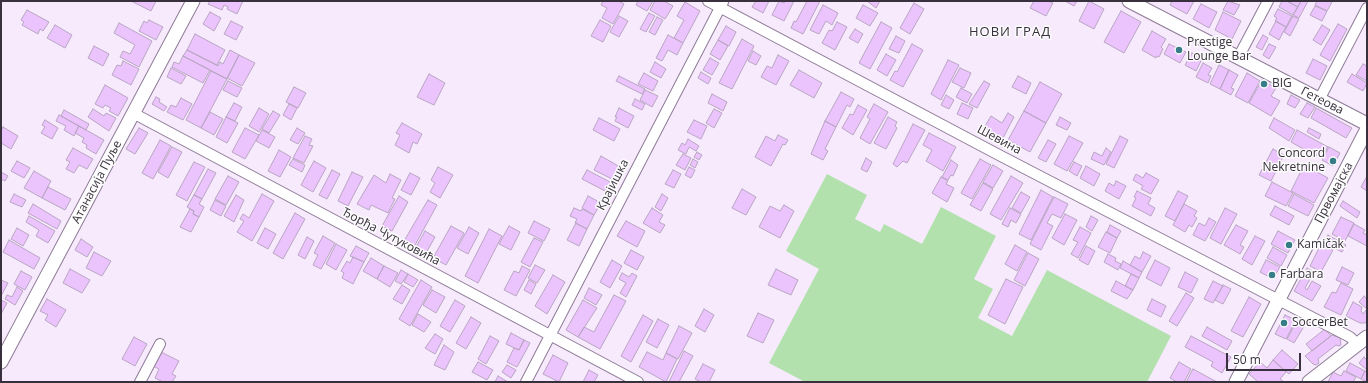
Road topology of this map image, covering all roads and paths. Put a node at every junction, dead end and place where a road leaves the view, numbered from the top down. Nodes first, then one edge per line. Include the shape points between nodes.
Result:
1 (192, 1) edge
2 (708, 1) edge
3 (1129, 1) edge
4 (1268, 1) edge
5 (722, 4) edge
6 (1365, 15) edge
7 (1238, 58) junction
8 (1319, 100) junction
9 (133, 113) junction
10 (1367, 124) edge
11 (1367, 129) edge
12 (1279, 300) junction
13 (550, 335) junction
14 (1362, 341) edge
15 (160, 344) dead end
16 (1, 362) edge
17 (140, 382) edge
18 (526, 382) edge
19 (638, 382) edge
20 (1236, 382) edge
21 (1309, 382) edge

1 - 9 main road, Атанасија Пуље
2 - 5 street, Шевина
3 - 7 main road, Гетеова
4 - 7 street
5 - 12 street, Шевина
5 - 13 street, Крајишка
6 - 8 street
7 - 8 main road, Гетеова
8 - 10 main road, Гетеова
9 - 13 street, Ђорђа Чутуковића
9 - 16 main road, Атанасија Пуље
11 - 12 main road, Првомајска
12 - 14 street
12 - 20 main road, Првомајска
13 - 18 street, Крајишка
13 - 19 street, Ђорђа Чутуковића
14 - 21 main road
15 - 17 street

